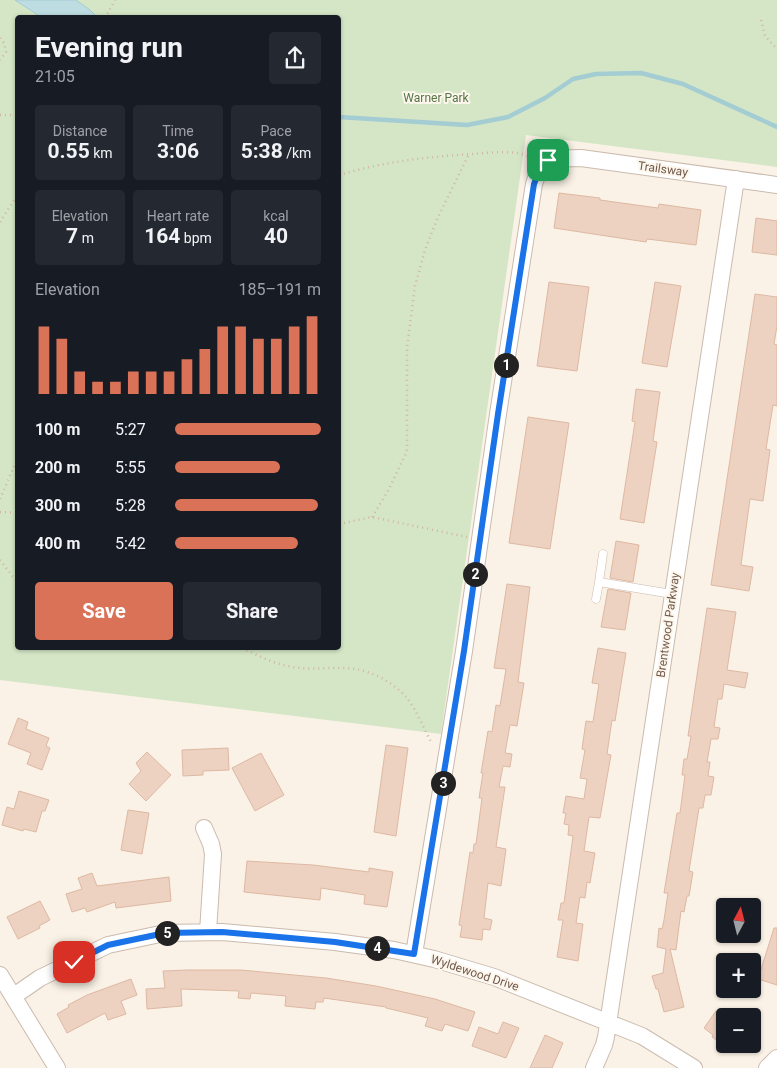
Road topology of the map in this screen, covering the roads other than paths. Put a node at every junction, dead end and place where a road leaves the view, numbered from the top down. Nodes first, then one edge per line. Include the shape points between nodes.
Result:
1 (736, 179) junction
2 (777, 185) edge
3 (603, 554) dead end
4 (599, 582) junction
5 (672, 594) junction
6 (596, 599) dead end
7 (204, 828) dead end
8 (208, 932) junction
9 (414, 954) junction
10 (0, 975) edge
11 (14, 996) junction
12 (607, 1021) junction
13 (777, 1058) edge
14 (57, 1068) edge
15 (594, 1068) edge
16 (694, 1068) edge
17 (767, 1068) edge

1 - 2 street, Trailsway
1 - 5 street, Brentwood Parkway
1 - 9 street, Trailsway via 602,160 540,159
3 - 4 lane
4 - 5 lane
4 - 6 lane
5 - 12 street, Brentwood Parkway
7 - 8 street via 213,854
8 - 9 street, Wyldewood Drive via 335,942
8 - 11 street, Wyldewood Drive via 165,933 108,945 40,978
9 - 12 street, Wyldewood Drive via 494,977
10 - 11 street
11 - 14 street
12 - 15 street, Brentwood Parkway via 604,1046
12 - 16 street, Wyldewood Drive via 642,1036
13 - 17 street

